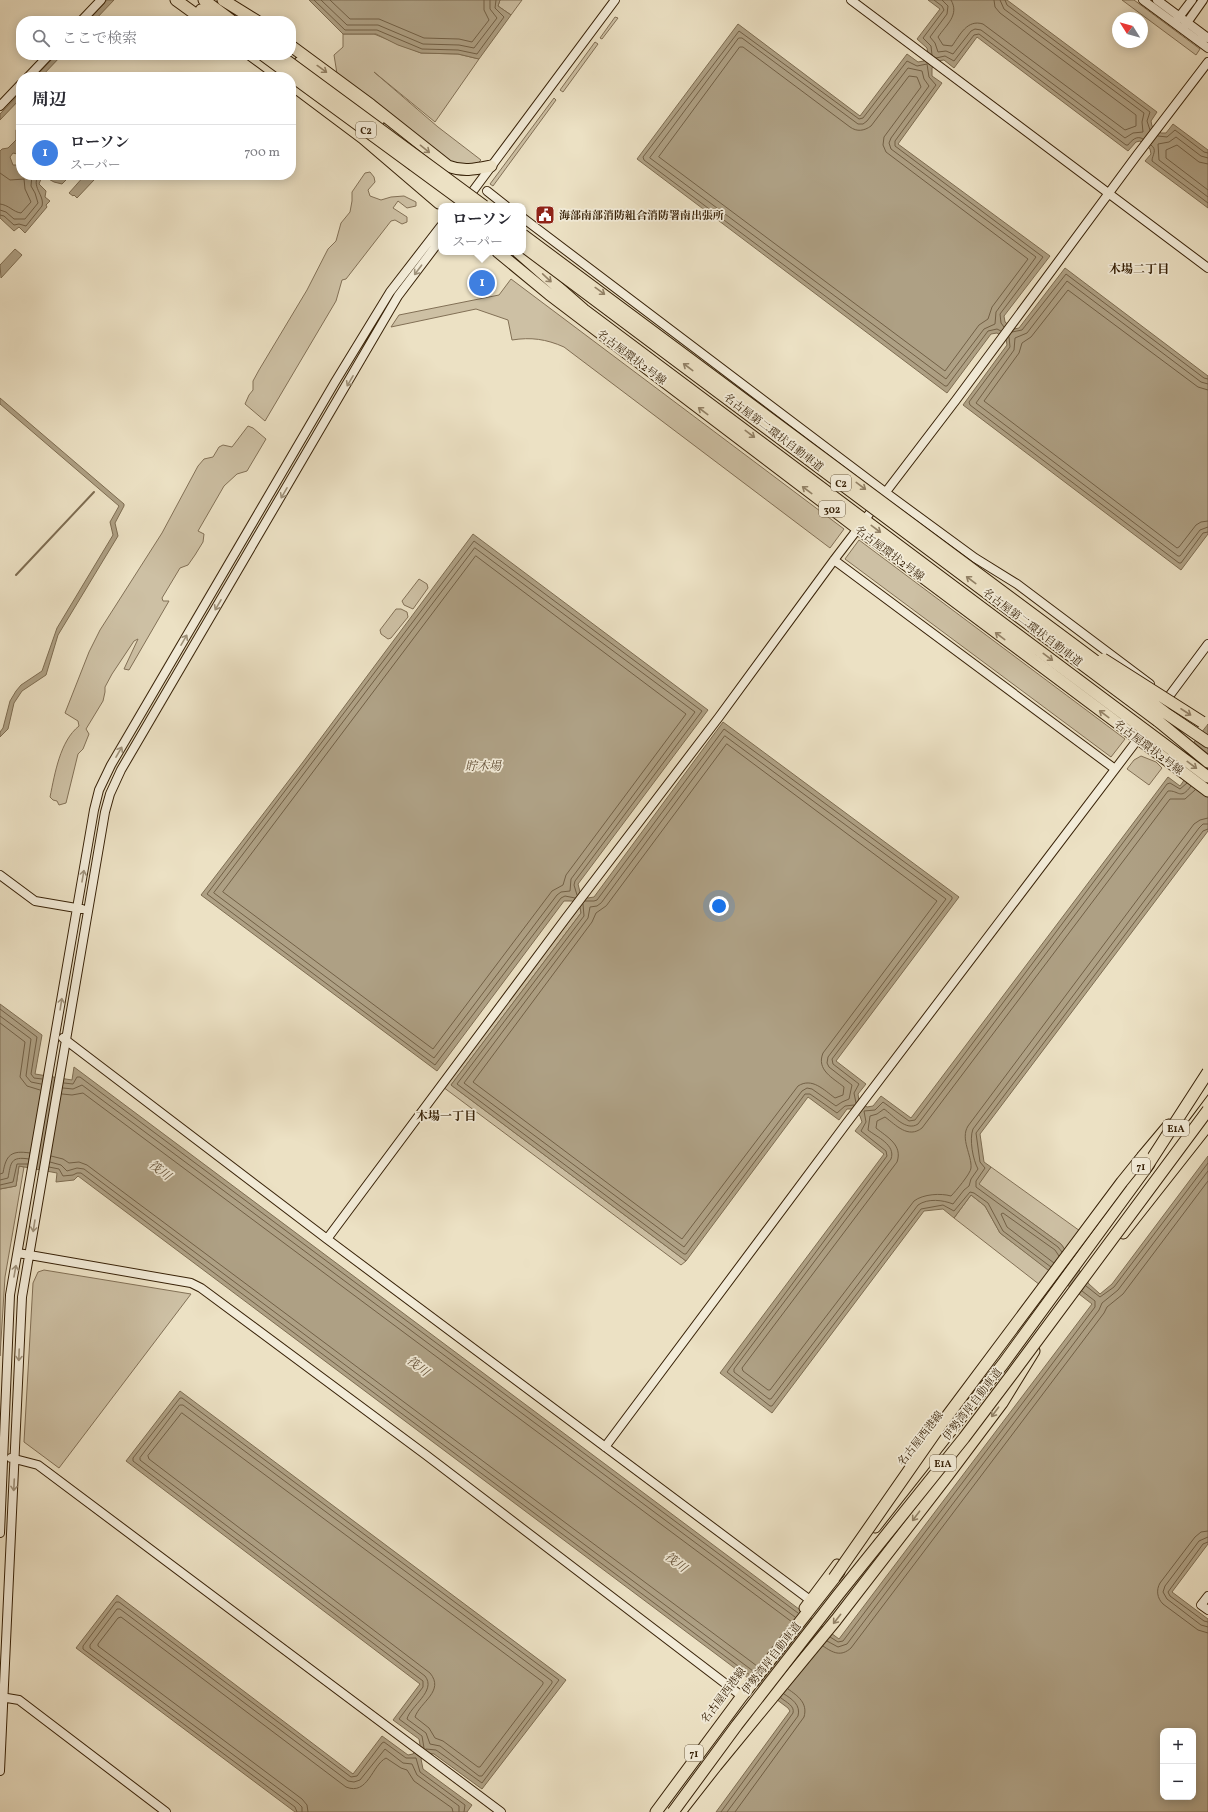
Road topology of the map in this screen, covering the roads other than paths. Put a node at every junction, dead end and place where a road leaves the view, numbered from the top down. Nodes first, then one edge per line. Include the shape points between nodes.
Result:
1 (100, 0) edge
2 (176, 0) edge
3 (188, 0) edge
4 (204, 0) edge
5 (212, 0) edge
6 (223, 0) edge
7 (615, 0) edge
8 (851, 0) edge
9 (1143, 0) edge
10 (1157, 0) edge
11 (1192, 0) edge
12 (1203, 0) edge
13 (86, 16) edge
14 (198, 16) edge
15 (210, 16) edge
16 (225, 16) edge
17 (233, 16) edge
18 (249, 16) edge
19 (1177, 20) junction
20 (1184, 26) junction
21 (1208, 38) edge
22 (1208, 48) edge
23 (296, 50) edge
24 (44, 60) edge
25 (258, 60) edge
26 (270, 60) edge
27 (278, 60) edge
28 (285, 60) edge
29 (295, 60) edge
30 (1208, 62) edge
31 (33, 72) edge
32 (274, 72) edge
33 (286, 72) edge
34 (294, 72) edge
35 (296, 74) edge
36 (296, 80) edge
37 (296, 88) edge
38 (16, 89) edge
39 (0, 106) edge
40 (491, 166) junction
41 (486, 191) dead end
42 (1109, 194) junction
43 (439, 203) edge
44 (448, 203) edge
45 (462, 203) edge
46 (463, 203) edge
47 (466, 203) edge
48 (480, 203) edge
49 (502, 203) edge
50 (526, 220) edge
51 (438, 230) edge
52 (526, 236) edge
53 (438, 243) edge
54 (526, 248) edge
55 (502, 255) edge
56 (510, 255) edge
57 (521, 255) edge
58 (1208, 268) edge
59 (528, 277) junction
60 (885, 492) junction
61 (861, 524) junction
62 (834, 560) junction
63 (1046, 625) junction
64 (1208, 644) edge
65 (1168, 697) junction
66 (1158, 722) junction
67 (1208, 726) edge
68 (1145, 730) junction
69 (1138, 739) junction
70 (1208, 742) edge
71 (1208, 754) edge
72 (1172, 758) junction
73 (1208, 762) edge
74 (1115, 769) junction
75 (1208, 777) edge
76 (1208, 791) edge
77 (0, 876) edge
78 (77, 908) junction
79 (88, 910) junction
80 (56, 1033) junction
81 (66, 1041) junction
82 (1208, 1072) edge
83 (1208, 1077) edge
84 (1204, 1087) edge
85 (1208, 1106) edge
86 (1208, 1110) edge
87 (1208, 1125) edge
88 (1144, 1171) junction
89 (327, 1239) junction
90 (18, 1253) junction
91 (29, 1256) junction
92 (1063, 1301) junction
93 (605, 1447) junction
94 (4, 1457) junction
95 (15, 1459) junction
96 (0, 1533) edge
97 (834, 1578) junction
98 (1208, 1596) edge
99 (810, 1600) junction
100 (1208, 1610) edge
101 (739, 1694) junction
102 (2, 1698) edge
103 (0, 1771) edge
104 (166, 1812) edge
105 (501, 1812) edge
106 (650, 1812) edge
107 (656, 1812) edge
108 (673, 1812) edge
109 (677, 1812) edge
110 (680, 1812) edge

1 - 13 street
2 - 14 highway
3 - 15 highway
4 - 16 highway
5 - 17 highway
6 - 18 highway
7 - 40 street
8 - 42 street
9 - 19 street
10 - 19 street
11 - 19 street
12 - 20 street
19 - 20 street
20 - 21 street
20 - 22 street
23 -> 40 highway via 448,166 467,170
24 - 31 street
25 - 32 highway
26 - 33 highway, C2, bridge
27 - 34 highway
28 - 48 highway, C2, bridge
29 - 46 highway via 360,108
30 - 42 street
35 - 44 highway via 368,130
36 - 45 highway, C2, bridge
37 - 43 highway via 363,138
38 - 39 street
40 - 47 street
41 - 49 street
42 - 58 street
42 - 60 street
50 - 60 street
78 -> 51 street via 94,810 111,765 335,382 390,292
52 -> 63 highway, 名古屋第二環状自動車道 / C2, bridge
53 -> 79 street via 398,296 121,770 105,812
66 -> 54 highway, 名古屋第二環状自動車道 / C2, bridge
55 - 59 highway, 名古屋環状2号線 / 302
56 - 59 highway
57 -> 61 highway, 名古屋環状2号線 / 302 via 584,310
61 -> 59 highway, 名古屋環状2号線 / 302
60 - 61 street
60 - 65 street via 975,558 1018,584
61 - 62 street
61 -> 68 highway, 名古屋環状2号線 / 302
69 -> 61 highway, 名古屋環状2号線 / 302
62 - 74 street
62 - 89 street
63 -> 67 highway, bridge
63 - 70 highway, bridge
64 - 65 street
65 - 68 street
66 - 71 highway
66 - 73 highway
68 - 72 highway, 名古屋環状2号線 / 302
69 - 72 highway, 名古屋環状2号線 / 302
69 - 74 street
72 -> 75 highway, 名古屋環状2号線 / 302
72 - 76 highway, 名古屋環状2号線 / 302
74 - 93 street
77 - 78 street via 35,901
78 - 79 street
80 -> 78 street
79 - 81 street
80 - 81 street
80 - 90 street
81 - 89 street
81 -> 91 street
82 - 88 highway, bridge
83 - 84 main road, 名古屋西港線 / 71
84 - 88 highway, 伊勢湾岸自動車道 / E1A, bridge
84 - 97 highway, bridge via 1122,1182 946,1417
84 - 99 main road, 名古屋西港線 / 71
85 - 92 main road, 71
86 - 92 highway, 伊勢湾岸自動車道 / E1A, bridge
87 - 92 highway, bridge via 1101,1262
88 - 97 highway, 伊勢湾岸自動車道 / E1A, bridge via 1003,1364
89 - 93 street
90 - 91 street
94 -> 90 street via 10,1295
91 -> 95 street via 22,1297
91 - 101 street via 190,1283 202,1288
92 - 108 highway, 伊勢湾岸自動車道 / E1A, bridge via 964,1438 834,1601
92 - 109 main road, 71, bridge via 828,1613 755,1705
92 -> 110 highway via 1002,1402 953,1469 836,1620
93 - 99 street
94 - 95 street
94 - 96 street
95 -> 102 street
95 - 105 street via 38,1465
97 - 107 highway, 伊勢湾岸自動車道 / E1A
98 - 100 street via 1201,1605
99 - 101 main road, 名古屋西港線 / 71
101 - 106 main road, 名古屋西港線 / 71
102 - 103 street
102 - 104 street via 19,1700

